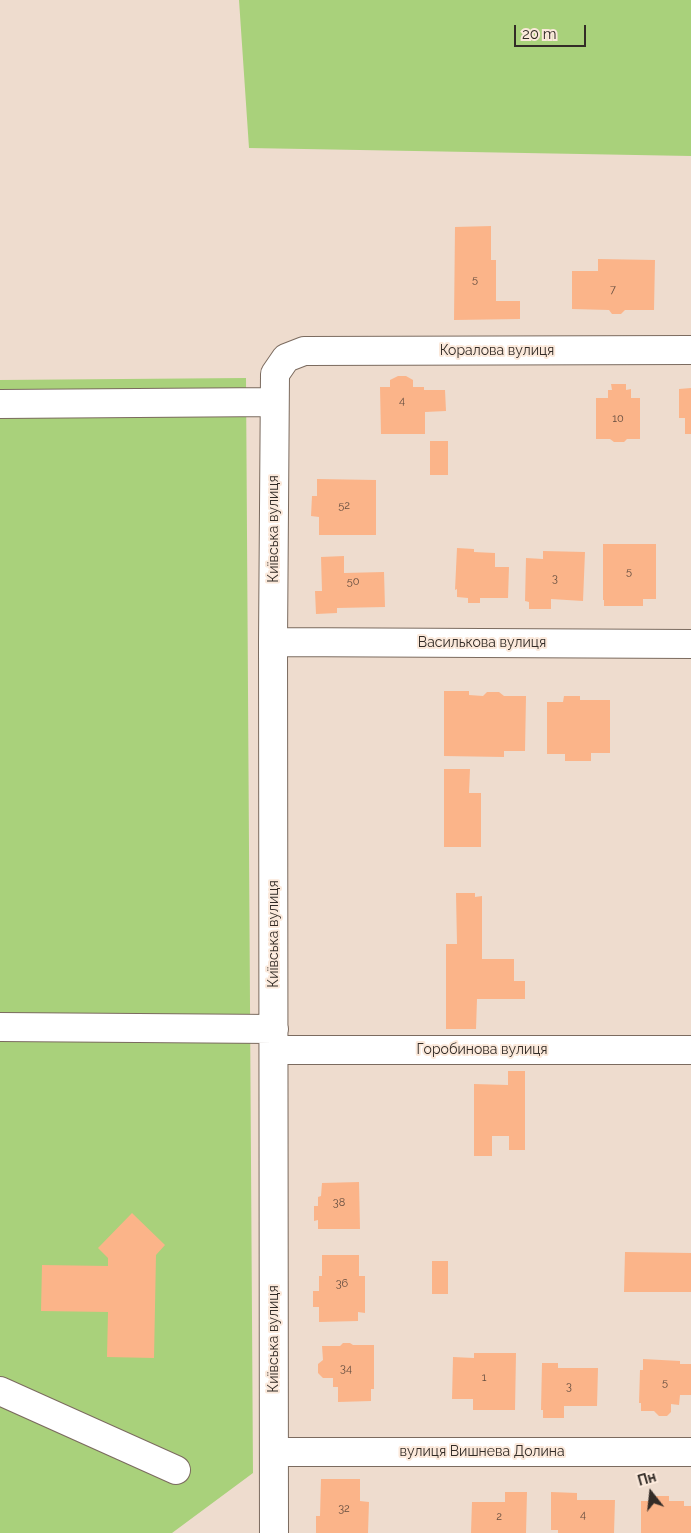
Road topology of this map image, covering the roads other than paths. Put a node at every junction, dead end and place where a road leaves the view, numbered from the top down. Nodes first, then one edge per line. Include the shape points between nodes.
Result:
1 (691, 350) edge
2 (304, 351) joint
3 (274, 402) junction
4 (0, 404) edge
5 (274, 642) junction
6 (691, 644) edge
7 (0, 1027) edge
8 (274, 1040) junction
9 (691, 1050) edge
10 (0, 1391) edge
11 (274, 1452) junction
12 (691, 1452) edge
13 (176, 1470) dead end
14 (274, 1533) edge

1 - 2 street, Коралова вулиця
2 - 3 street, Київська вулиця via 286,358 275,374
3 - 4 street
3 - 5 street, Київська вулиця
5 - 6 street, Василькова вулиця
5 - 8 street, Київська вулиця
7 - 8 street, Горобинова вулиця
8 - 9 street, Горобинова вулиця
8 - 11 street, Київська вулиця
10 - 13 street
11 - 12 street, вулиця Вишнева Долина
11 - 14 street, Київська вулиця

